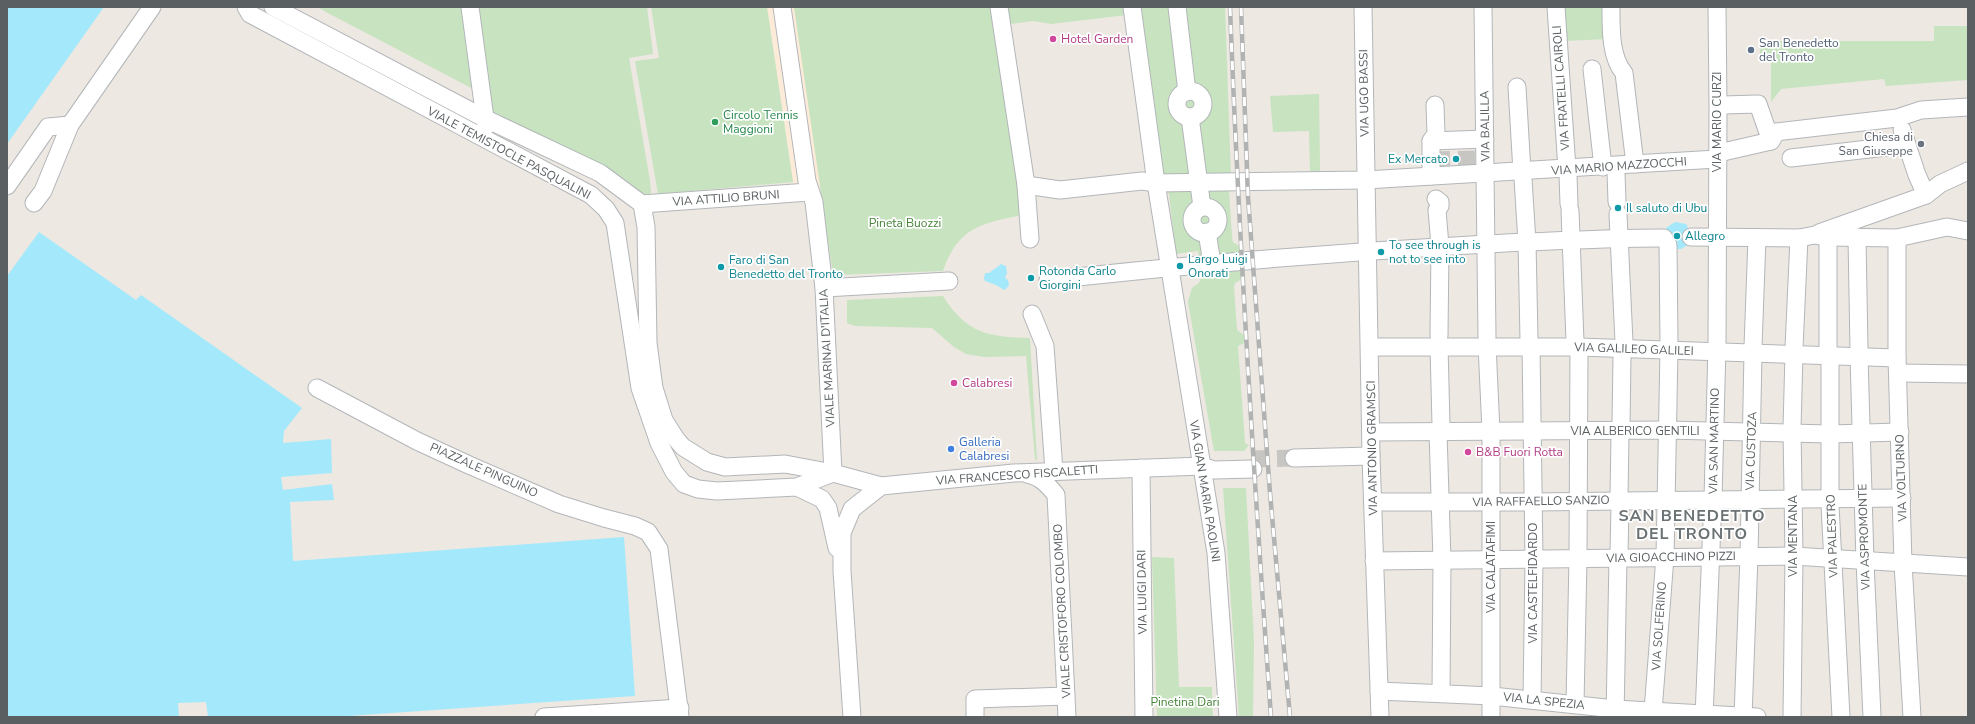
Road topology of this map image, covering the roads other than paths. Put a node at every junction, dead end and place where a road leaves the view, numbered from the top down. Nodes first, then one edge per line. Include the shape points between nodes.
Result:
1 (152, 7) edge
2 (246, 7) edge
3 (273, 7) edge
4 (470, 7) edge
5 (782, 7) edge
6 (999, 7) edge
7 (1132, 7) edge
8 (1176, 7) edge
9 (1362, 7) edge
10 (1483, 7) edge
11 (1556, 7) edge
12 (1611, 7) edge
13 (1717, 7) edge
14 (1592, 69) dead end
15 (1517, 87) dead end
16 (1436, 105) dead end
17 (1723, 105) dead end
18 (1968, 107) edge
19 (484, 118) junction
20 (1897, 118) junction
21 (70, 125) junction
22 (476, 135) junction
23 (1485, 139) junction
24 (1431, 141) junction
25 (1771, 141) junction
26 (1906, 141) junction
27 (1720, 156) junction
28 (1791, 158) dead end
29 (1635, 164) junction
30 (1609, 169) junction
31 (1968, 171) edge
32 (1567, 172) junction
33 (1485, 174) junction
34 (1522, 176) junction
35 (1365, 180) junction
36 (1199, 183) junction
37 (1156, 184) junction
38 (1026, 185) junction
39 (7, 186) edge
40 (810, 192) junction
41 (1435, 193) junction
42 (1926, 195) junction
43 (34, 203) dead end
44 (642, 204) junction
45 (1968, 231) edge
46 (1822, 236) junction
47 (1691, 237) dead end
48 (1717, 237) junction
49 (1857, 237) junction
50 (1619, 238) junction
51 (1757, 238) junction
52 (1799, 238) junction
53 (1897, 238) junction
54 (1030, 239) dead end
55 (1572, 239) junction
56 (1527, 242) junction
57 (1487, 244) junction
58 (1440, 246) junction
59 (1367, 250) junction
60 (1212, 263) junction
61 (1169, 267) junction
62 (1048, 280) dead end
63 (949, 281) dead end
64 (824, 288) junction
65 (1032, 314) dead end
66 (1439, 341) junction
67 (1487, 341) junction
68 (1530, 343) junction
69 (1577, 344) junction
70 (1370, 347) junction
71 (1669, 347) junction
72 (1753, 350) junction
73 (1794, 351) junction
74 (1717, 352) junction
75 (1829, 352) junction
76 (1859, 354) junction
77 (1898, 365) junction
78 (1968, 374) edge
79 (317, 388) dead end
80 (1667, 430) junction
81 (1491, 431) junction
82 (1579, 431) junction
83 (1714, 431) junction
84 (1371, 432) junction
85 (1438, 432) junction
86 (1532, 432) junction
87 (1752, 432) junction
88 (1900, 432) junction
89 (1861, 433) junction
90 (1792, 434) junction
91 (1830, 434) junction
92 (1371, 456) junction
93 (1294, 463) tunnel mouth
94 (1252, 464) tunnel mouth
95 (1202, 466) junction
96 (1141, 468) junction
97 (1079, 470) junction
98 (1054, 471) junction
99 (833, 473) junction
100 (1014, 473) junction
101 (880, 486) junction
102 (797, 487) junction
103 (1863, 498) junction
104 (1902, 498) junction
105 (1713, 499) junction
106 (1749, 499) junction
107 (1793, 499) junction
108 (1830, 499) junction
109 (1665, 500) junction
110 (1578, 501) junction
111 (1373, 502) junction
112 (1440, 502) junction
113 (1491, 502) junction
114 (1532, 502) junction
115 (1057, 506) junction
116 (1619, 556) junction
117 (1750, 556) junction
118 (1794, 556) junction
119 (1665, 557) junction
120 (1710, 557) junction
121 (1578, 558) junction
122 (1833, 558) junction
123 (1534, 559) junction
124 (1442, 560) junction
125 (1492, 560) junction
126 (1374, 561) junction
127 (1865, 562) junction
128 (1903, 563) junction
129 (1968, 567) edge
130 (842, 571) junction
131 (1379, 691) junction
132 (1441, 693) junction
133 (1066, 696) junction
134 (1492, 696) junction
135 (1532, 700) junction
136 (1575, 704) junction
137 (1653, 711) junction
138 (680, 713) edge
139 (1615, 713) edge
140 (1704, 716) edge
141 (544, 717) edge
142 (852, 717) edge
143 (975, 717) edge
144 (1067, 717) edge
145 (1144, 717) edge
146 (1228, 717) edge
147 (1380, 717) edge
148 (1491, 717) edge
149 (1748, 717) edge
150 (1792, 717) edge
151 (1841, 717) edge
152 (1872, 717) edge
153 (1912, 717) edge

1 - 21 street
2 - 22 street, VIALE TEMISTOCLE PASQUALINI via 250,14
3 - 19 street, VIALE TEMISTOCLE PASQUALINI
4 - 19 street
5 - 40 street, VIALE MARINAI D'ITALIA
6 - 38 street
7 - 37 street, VIA GIAN MARIA PAOLINI
8 - 36 street via 1187,92 1196,92 1203,102 1201,111 1195,117 1190,117
9 - 35 street, VIA UGO BASSI
10 - 23 street, VIA BALILLA
11 - 32 street, VIA FRATELLI CAIROLI
12 - 29 street via 1611,27 1618,67 1624,73
13 - 27 street, VIA MARIO CURZI
14 - 30 street
15 - 34 street, VIA CASTELFIDARDO
16 - 24 street via 1436,134
17 - 25 street via 1758,104
18 - 20 street via 1921,110
19 - 22 street via 486,126 483,132
19 - 44 street, VIALE TEMISTOCLE PASQUALINI via 600,173
20 - 25 street via 1776,132
20 - 26 street
21 - 39 street via 48,127
21 - 43 street via 43,191
22 - 102 street, VIALE TEMISTOCLE PASQUALINI via 591,195 606,209 615,223 640,388 659,443 674,472 684,484 717,491
23 - 24 street
23 - 33 street, VIA BALILLA
24 - 41 street
25 - 27 street, VIA MARIO MAZZOCCHI
26 - 28 street via 1886,147
26 - 42 street
27 - 29 street, VIA MARIO MAZZOCCHI
27 - 48 street, VIA MARIO CURZI
29 - 30 street, VIA MARIO MAZZOCCHI
30 - 32 street, VIA MARIO MAZZOCCHI
30 - 50 street via 1618,208
31 - 42 street via 1940,184
32 - 34 street, VIA MARIO MAZZOCCHI
32 - 55 street, VIA FRATELLI CAIROLI
33 - 34 street, VIA MARIO MAZZOCCHI
33 - 41 street
33 - 57 street, VIA BALILLA
34 - 56 street, VIA CASTELFIDARDO
35 - 36 street
35 - 41 street
35 - 59 street, VIA ANTONIO GRAMSCI
36 - 37 street
36 - 60 street via 1202,207 1193,214 1192,222 1199,231 1207,232
37 - 38 street via 1142,182 1060,190
37 - 61 street, VIA GIAN MARIA PAOLINI
38 - 54 street
40 - 44 street, VIA ATTILIO BRUNI
40 - 64 street, VIALE MARINAI D'ITALIA via 814,202
41 - 58 street
42 - 46 street
44 - 99 street via 646,227 648,343 654,388 664,420 676,439 683,447 707,462 725,467 785,464
45 - 53 street via 1946,227
46 - 49 street
46 - 52 street
46 - 75 street, VIA PALESTRO
47 - 48 street
48 - 51 street
48 - 74 street, VIA SAN MARTINO
49 - 53 street
49 - 76 street, VIA ASPROMONTE
50 - 55 street
50 - 71 street, VIA SOLFERINO via 1666,242
50 - 116 street via 1623,349
51 - 52 street
51 - 72 street, VIA CUSTOZA
52 - 73 street, VIA MENTANA
53 - 77 street, VIA VOLTURNO
55 - 56 street
55 - 69 street, VIA FRATELLI CAIROLI
56 - 57 street
56 - 68 street, VIA CASTELFIDARDO
57 - 58 street
57 - 67 street, VIA CALATAFIMI
58 - 59 street
58 - 66 street
59 - 60 street
59 - 70 street, VIA ANTONIO GRAMSCI
60 - 61 street
61 - 62 street
61 - 95 street, VIA GIAN MARIA PAOLINI
63 - 64 street
64 - 99 street, VIALE MARINAI D'ITALIA
65 - 98 street via 1045,346
66 - 67 street, VIA GALILEO GALILEI
66 - 70 street, VIA GALILEO GALILEI
66 - 85 street via 1441,425
67 - 68 street, VIA GALILEO GALILEI
67 - 81 street, VIA CALATAFIMI
68 - 69 street, VIA GALILEO GALILEI
68 - 86 street, VIA CASTELFIDARDO
69 - 71 street, VIA GALILEO GALILEI
69 - 82 street, VIA FRATELLI CAIROLI
70 - 84 street, VIA ANTONIO GRAMSCI
71 - 74 street, VIA GALILEO GALILEI
71 - 80 street, VIA SOLFERINO
72 - 73 street, VIA GALILEO GALILEI
72 - 74 street, VIA GALILEO GALILEI
72 - 87 street, VIA CUSTOZA
73 - 75 street, VIA GALILEO GALILEI
73 - 90 street, VIA MENTANA
74 - 83 street, VIA SAN MARTINO
75 - 76 street, VIA GALILEO GALILEI
75 - 91 street, VIA PALESTRO
76 - 77 street, VIA GALILEO GALILEI
76 - 89 street, VIA ASPROMONTE
77 - 78 street, VIA GALILEO GALILEI
77 - 88 street, VIA VOLTURNO
79 - 138 street, PIAZZALE PINGUINO via 417,441 469,465 559,504 648,532 659,549 663,569
80 - 82 street, VIA ALBERICO GENTILI
80 - 83 street, VIA ALBERICO GENTILI
80 - 109 street, VIA SOLFERINO
81 - 85 street, VIA ALBERICO GENTILI
81 - 86 street, VIA ALBERICO GENTILI
81 - 113 street, VIA CALATAFIMI
82 - 86 street, VIA ALBERICO GENTILI
82 - 110 street, VIA FRATELLI CAIROLI
83 - 87 street, VIA ALBERICO GENTILI
83 - 105 street, VIA SAN MARTINO
84 - 85 street, VIA ALBERICO GENTILI
84 - 92 street, VIA ANTONIO GRAMSCI
85 - 112 street
86 - 114 street, VIA CASTELFIDARDO
87 - 90 street, VIA ALBERICO GENTILI
87 - 106 street, VIA CUSTOZA
88 - 89 street, VIA ALBERICO GENTILI
88 - 104 street, VIA VOLTURNO
89 - 91 street, VIA ALBERICO GENTILI
89 - 103 street, VIA ASPROMONTE
90 - 91 street, VIA ALBERICO GENTILI
90 - 107 street, VIA MENTANA
91 - 108 street, VIA PALESTRO
92 - 93 street
92 - 111 street, VIA ANTONIO GRAMSCI
94 - 95 street, VIA FRANCESCO FISCALETTI via 1213,459
95 - 96 street, VIA FRANCESCO FISCALETTI
95 - 146 street, VIA GIAN MARIA PAOLINI via 1216,553
96 - 97 street, VIA FRANCESCO FISCALETTI
96 - 145 street, VIA LUIGI DARI
97 - 98 street, VIA FRANCESCO FISCALETTI
97 - 115 street, VIALE CRISTOFORO COLOMBO via 1062,488
98 - 100 street, VIA FRANCESCO FISCALETTI
99 - 101 street, VIA FRANCESCO FISCALETTI
99 - 102 street, VIALE TEMISTOCLE PASQUALINI
100 - 101 street, VIA FRANCESCO FISCALETTI
100 - 115 street, VIALE CRISTOFORO COLOMBO via 1029,474 1040,479 1056,495
101 - 130 street via 860,501 848,517 842,533
102 - 130 street via 822,499 828,508
103 - 104 street, VIA RAFFAELLO SANZIO
103 - 108 street, VIA RAFFAELLO SANZIO
103 - 127 street, VIA ASPROMONTE
104 - 128 street, VIA VOLTURNO
105 - 106 street, VIA RAFFAELLO SANZIO
105 - 109 street, VIA RAFFAELLO SANZIO
105 - 120 street, VIA SAN MARTINO
106 - 107 street, VIA RAFFAELLO SANZIO
106 - 117 street, VIA CUSTOZA
107 - 108 street, VIA RAFFAELLO SANZIO
107 - 118 street, VIA MENTANA
108 - 122 street, VIA PALESTRO
109 - 110 street, VIA RAFFAELLO SANZIO
109 - 119 street, VIA SOLFERINO
110 - 114 street, VIA RAFFAELLO SANZIO
110 - 121 street, VIA FRATELLI CAIROLI
111 - 112 street, VIA RAFFAELLO SANZIO
111 - 126 street, VIA ANTONIO GRAMSCI
112 - 113 street, VIA RAFFAELLO SANZIO
112 - 124 street
113 - 114 street, VIA RAFFAELLO SANZIO
113 - 125 street, VIA CALATAFIMI
114 - 123 street, VIA CASTELFIDARDO
115 - 133 street, VIALE CRISTOFORO COLOMBO
116 - 119 street, VIA GIOACCHINO PIZZI
116 - 121 street, VIA GIOACCHINO PIZZI
116 - 139 street
117 - 118 street, VIA GIOACCHINO PIZZI
117 - 120 street, VIA GIOACCHINO PIZZI
117 - 149 street, VIA CUSTOZA
118 - 122 street, VIA GIOACCHINO PIZZI
118 - 150 street, VIA MENTANA
119 - 120 street, VIA GIOACCHINO PIZZI
119 - 137 street, VIA SOLFERINO
120 - 140 street, VIA SAN MARTINO
121 - 123 street, VIA GIOACCHINO PIZZI
121 - 136 street, VIA FRATELLI CAIROLI
122 - 127 street, VIA GIOACCHINO PIZZI
122 - 151 street, VIA PALESTRO
123 - 125 street, VIA GIOACCHINO PIZZI
123 - 135 street, VIA CASTELFIDARDO
124 - 125 street, VIA GIOACCHINO PIZZI
124 - 126 street, VIA GIOACCHINO PIZZI
124 - 132 street
125 - 134 street, VIA CALATAFIMI
126 - 131 street, VIA ANTONIO GRAMSCI
127 - 128 street, VIA GIOACCHINO PIZZI
127 - 152 street, VIA ASPROMONTE
128 - 129 street, VIA GIOACCHINO PIZZI
128 - 153 street, VIA VOLTURNO
130 - 142 street
131 - 132 street, VIA LA SPEZIA
131 - 147 street, VIA ANTONIO GRAMSCI
132 - 134 street, VIA LA SPEZIA
133 - 143 street via 975,699
133 - 144 street, VIALE CRISTOFORO COLOMBO
134 - 135 street, VIA LA SPEZIA
134 - 148 street, VIA CALATAFIMI
135 - 136 street, VIA LA SPEZIA
136 - 139 street, VIA LA SPEZIA
137 - 139 street, VIA LA SPEZIA
137 - 140 street, VIA LA SPEZIA
138 - 141 street
140 - 149 street, VIA LA SPEZIA

